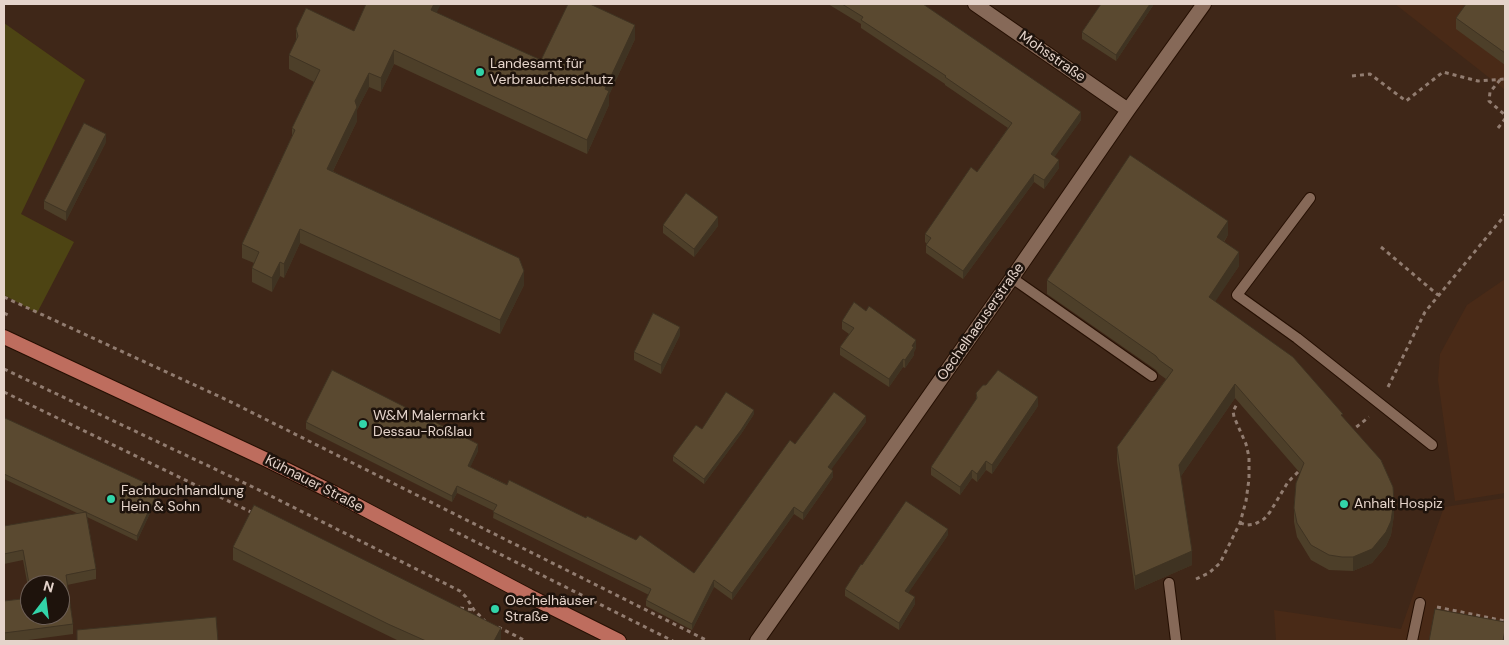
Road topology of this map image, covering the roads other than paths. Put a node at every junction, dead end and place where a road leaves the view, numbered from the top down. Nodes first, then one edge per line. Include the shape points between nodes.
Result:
1 (975, 4) edge
2 (1204, 4) edge
3 (1128, 110) junction
4 (1310, 198) dead end
5 (1012, 278) junction
6 (4, 337) edge
7 (1152, 376) edge
8 (1432, 445) dead end
9 (1168, 583) edge
10 (1420, 604) road end
11 (619, 641) edge
12 (757, 641) edge
13 (1176, 641) edge
14 (1412, 641) edge

1 - 3 street, Mohsstraße
2 - 3 street, Oechelhaeuserstraße
3 - 5 street, Oechelhaeuserstraße
4 - 8 lane via 1237,295
5 - 7 lane
5 - 12 street, Oechelhaeuserstraße
6 - 11 main road, Kühnauer Straße via 301,477
9 - 13 lane
10 - 14 lane

